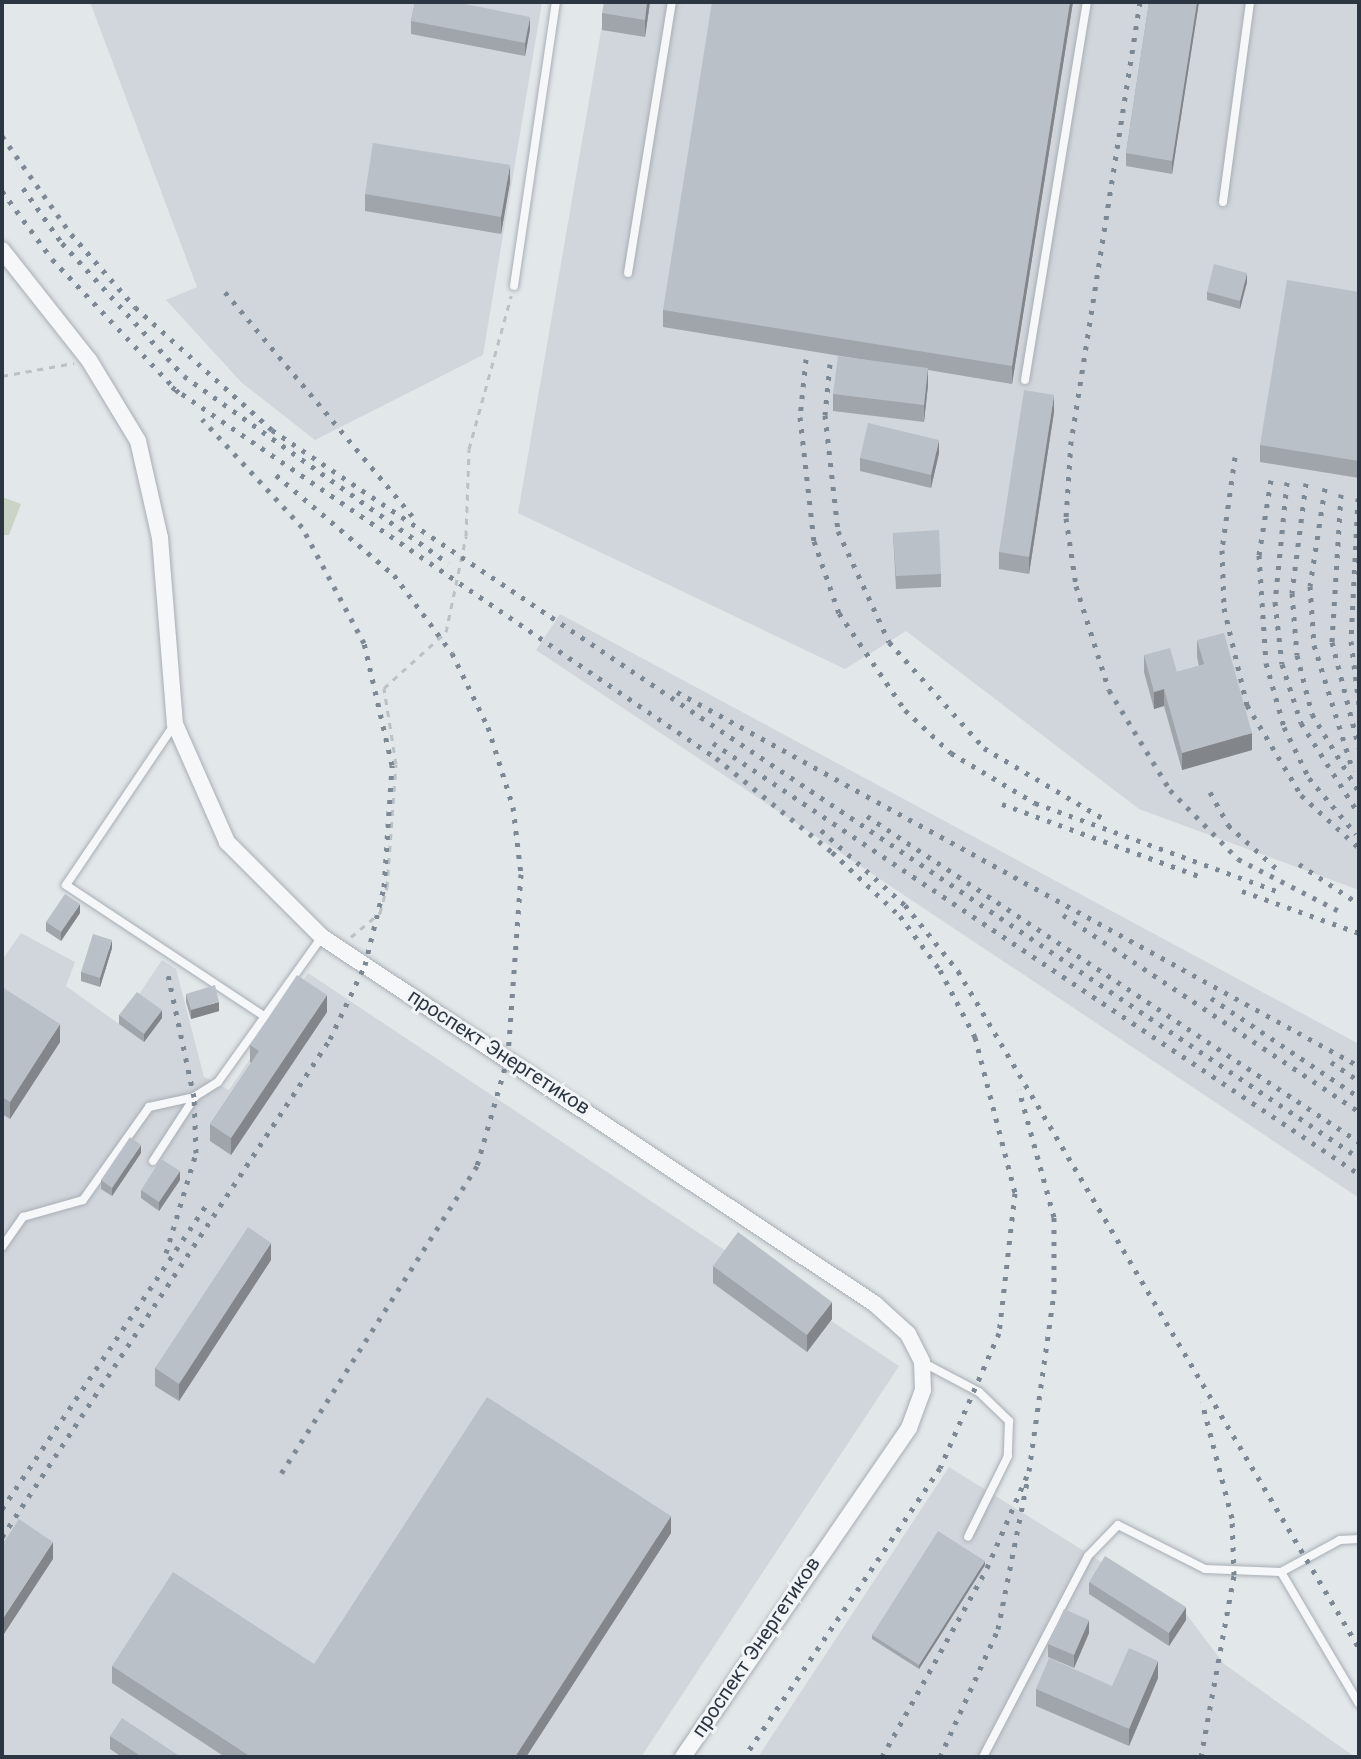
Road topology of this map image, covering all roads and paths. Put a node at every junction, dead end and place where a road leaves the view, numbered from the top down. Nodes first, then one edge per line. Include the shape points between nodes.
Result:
1 (556, 2) edge
2 (672, 2) edge
3 (1087, 2) edge
4 (1250, 2) edge
5 (1223, 202) dead end
6 (2, 250) edge
7 (628, 273) dead end
8 (514, 286) joint
9 (89, 360) junction
10 (2, 376) edge
11 (1025, 380) dead end
12 (175, 724) junction
13 (322, 937) junction
14 (339, 947) junction
15 (267, 1018) junction
16 (194, 1097) junction
17 (153, 1161) dead end
18 (3, 1245) edge
19 (922, 1362) junction
20 (968, 1537) dead end
21 (1359, 1539) edge
22 (1281, 1572) junction
23 (1359, 1704) edge
24 (683, 1757) edge
25 (983, 1757) edge

1 - 8 lane
2 - 7 lane
3 - 11 lane
4 - 5 lane
6 - 9 street, проспект Энергетиков
8 - 14 path via 469,449 466,536 446,632 384,688 396,764 387,887 380,913
9 - 10 path
9 - 12 street, проспект Энергетиков via 138,441 148,473
12 - 13 street, проспект Энергетиков via 227,842
12 - 15 lane via 66,885
13 - 14 street, проспект Энергетиков
13 - 15 lane
14 - 19 street, проспект Энергетиков via 875,1304 908,1334
15 - 16 lane via 218,1082
16 - 17 lane
16 - 18 lane via 149,1107 83,1200 23,1217
19 - 20 lane via 979,1392 1009,1421 1008,1456
19 - 24 street, проспект Энергетиков via 923,1390 909,1428
21 - 22 lane via 1340,1540
22 - 23 lane
22 - 25 lane via 1205,1569 1118,1525 1088,1556

